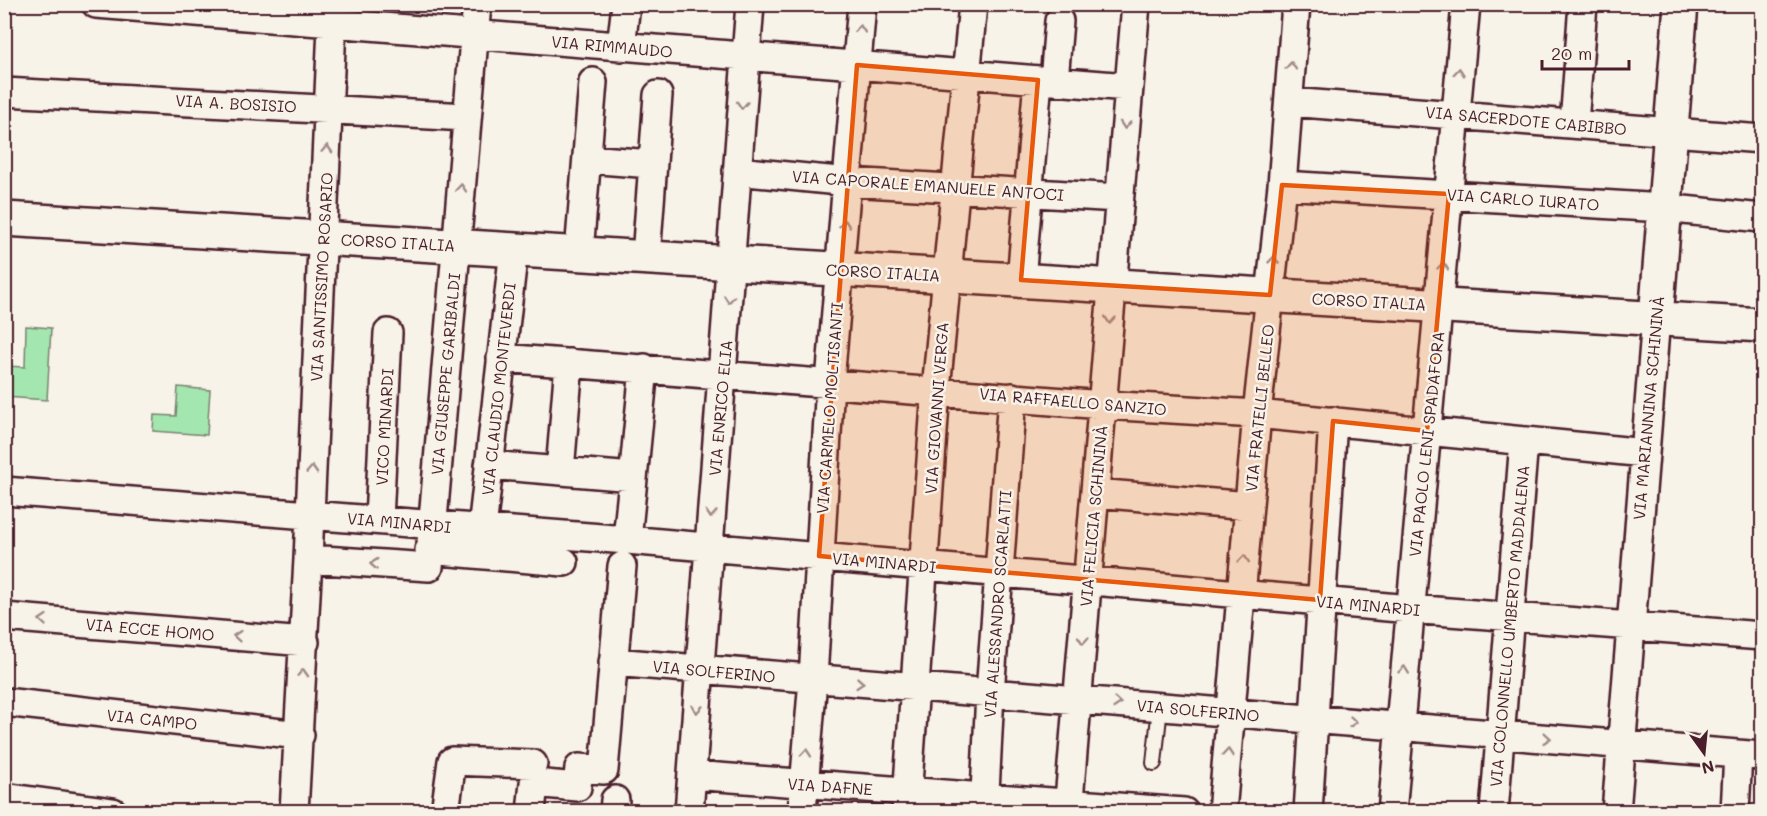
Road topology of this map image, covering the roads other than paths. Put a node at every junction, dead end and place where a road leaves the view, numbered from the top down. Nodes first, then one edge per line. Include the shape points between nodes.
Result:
1 (96, 4) edge
2 (477, 4) edge
3 (626, 4) edge
4 (750, 4) edge
5 (862, 4) edge
6 (973, 4) edge
7 (1136, 4) edge
8 (1296, 4) edge
9 (1466, 4) edge
10 (1583, 4) edge
11 (1681, 4) edge
12 (333, 14) edge
13 (1059, 21) dead end
14 (474, 34) junction
15 (621, 47) junction
16 (746, 58) junction
17 (857, 64) junction
18 (967, 75) junction
19 (1046, 81) junction
20 (593, 82) dead end
21 (1128, 87) junction
22 (4, 92) edge
23 (658, 95) dead end
24 (1289, 102) junction
25 (329, 108) junction
26 (1456, 115) junction
27 (467, 117) junction
28 (1574, 124) junction
29 (1671, 132) junction
30 (1762, 139) edge
31 (587, 159) junction
32 (652, 164) junction
33 (737, 171) junction
34 (849, 182) junction
35 (1282, 185) junction
36 (957, 189) junction
37 (1028, 192) junction
38 (1449, 194) junction
39 (1119, 198) junction
40 (1664, 208) junction
41 (1762, 218) edge
42 (4, 219) edge
43 (323, 238) junction
44 (456, 246) junction
45 (514, 249) junction
46 (579, 254) junction
47 (646, 257) junction
48 (732, 263) junction
49 (840, 269) junction
50 (947, 276) junction
51 (1021, 280) junction
52 (1112, 285) junction
53 (1270, 295) junction
54 (1439, 305) junction
55 (1656, 318) junction
56 (1762, 325) edge
57 (388, 333) dead end
58 (501, 358) junction
59 (569, 363) junction
60 (644, 368) junction
61 (722, 374) junction
62 (830, 382) junction
63 (936, 390) junction
64 (1012, 397) junction
65 (1103, 405) junction
66 (1257, 414) junction
67 (1333, 421) junction
68 (1427, 431) junction
69 (1524, 441) junction
70 (1645, 453) junction
71 (489, 465) junction
72 (560, 471) junction
73 (633, 477) junction
74 (4, 491) edge
75 (1095, 493) junction
76 (1249, 506) junction
77 (310, 514) junction
78 (379, 520) junction
79 (482, 529) junction
80 (430, 546) junction
81 (709, 547) junction
82 (625, 553) junction
83 (308, 554) junction
84 (819, 556) junction
85 (564, 562) dead end
86 (924, 565) junction
87 (999, 571) junction
88 (1088, 579) junction
89 (1241, 593) junction
90 (1320, 600) junction
91 (1410, 609) junction
92 (4, 617) edge
93 (1511, 618) junction
94 (1631, 627) junction
95 (1762, 636) edge
96 (300, 641) junction
97 (624, 663) junction
98 (700, 669) junction
99 (813, 679) junction
100 (915, 687) junction
101 (990, 693) junction
102 (1078, 700) junction
103 (4, 702) edge
104 (1160, 707) junction
105 (1231, 712) junction
106 (1316, 719) junction
107 (1399, 726) junction
108 (300, 735) junction
109 (1501, 735) junction
110 (1621, 744) junction
111 (1750, 755) edge
112 (1154, 763) dead end
113 (533, 764) dead end
114 (692, 775) junction
115 (804, 784) junction
116 (4, 797) edge
117 (907, 801) edge
118 (532, 803) edge
119 (984, 804) edge
120 (1068, 806) edge
121 (1151, 810) edge
122 (112, 812) edge
123 (294, 812) edge
124 (445, 812) edge
125 (689, 812) edge
126 (802, 812) edge
127 (1184, 812) edge
128 (1222, 812) edge
129 (1308, 812) edge
130 (1392, 812) edge
131 (1494, 812) edge
132 (1616, 812) edge
133 (1735, 812) edge

1 - 12 street, VIA RIMMAUDO
2 - 14 street, VIA GIUSEPPE GARIBALDI
3 - 15 street
4 - 16 street, VIA ENRICO ELIA
17 -> 5 street, VIA CARMELO MOLTISANTI
6 - 18 street, VIA GIOVANNI VERGA
7 - 21 street, VIA FELICIA SCHININÀ
24 -> 8 street, VIA FRATELLI BELLEO
26 -> 9 street, VIA PAOLO LENI SPADAFORA
10 - 28 street
11 - 29 street, VIA MARIANNINA SCHININÀ
12 - 14 street, VIA RIMMAUDO
12 - 25 street, VIA SANTISSIMO ROSARIO
13 - 19 street
14 - 15 street, VIA RIMMAUDO
14 - 27 street, VIA GIUSEPPE GARIBALDI
15 - 16 street, VIA RIMMAUDO
16 - 17 street, VIA RIMMAUDO
16 -> 33 street, VIA ENRICO ELIA
17 - 18 street, VIA RIMMAUDO
17 - 34 street, VIA CARMELO MOLTISANTI
18 - 19 street, VIA RIMMAUDO
18 - 36 street, VIA GIOVANNI VERGA
19 - 21 street, VIA RIMMAUDO
19 - 37 street
20 - 31 street
21 -> 39 street, VIA FELICIA SCHININÀ
22 - 25 street, VIA A. BOSISIO
23 - 32 street
24 - 26 street, VIA SACERDOTE CABIBBO
24 - 35 street, VIA FRATELLI BELLEO
25 - 27 street, VIA A. BOSISIO
43 -> 25 street, VIA SANTISSIMO ROSARIO
26 - 28 street, VIA SACERDOTE CABIBBO
26 - 38 street, VIA PAOLO LENI SPADAFORA
44 -> 27 street, VIA GIUSEPPE GARIBALDI
28 - 29 street, VIA SACERDOTE CABIBBO
29 - 30 street, VIA SACERDOTE CABIBBO
29 - 40 street, VIA MARIANNINA SCHININÀ
31 - 32 street
31 - 46 street
32 - 47 street
33 - 34 street, VIA CAPORALE EMANUELE ANTOCI
33 - 48 street, VIA ENRICO ELIA
34 - 36 street, VIA CAPORALE EMANUELE ANTOCI
49 -> 34 street, VIA CARMELO MOLTISANTI
35 - 38 street, VIA CARLO IURATO
53 -> 35 street, VIA FRATELLI BELLEO
36 - 37 street, VIA CAPORALE EMANUELE ANTOCI
36 - 50 street, VIA GIOVANNI VERGA
37 - 39 street, VIA CAPORALE EMANUELE ANTOCI
37 - 51 street
38 - 40 street, VIA CARLO IURATO
54 -> 38 street, VIA PAOLO LENI SPADAFORA
39 - 52 street, VIA FELICIA SCHININÀ
40 - 41 street, VIA CARLO IURATO
40 - 55 street, VIA MARIANNINA SCHININÀ
42 - 43 street, CORSO ITALIA
43 - 44 street, CORSO ITALIA
77 -> 43 street, VIA SANTISSIMO ROSARIO
44 - 45 street, CORSO ITALIA
44 - 80 street, VIA GIUSEPPE GARIBALDI
45 - 46 street, CORSO ITALIA
45 - 58 street, VIA CLAUDIO MONTEVERDI
46 - 47 street, CORSO ITALIA
47 - 48 street, CORSO ITALIA
48 - 49 street, CORSO ITALIA
48 -> 61 street, VIA ENRICO ELIA
49 - 50 street, CORSO ITALIA
49 - 62 street, VIA CARMELO MOLTISANTI
50 - 51 street, CORSO ITALIA
50 - 63 street, VIA GIOVANNI VERGA
51 - 52 street, CORSO ITALIA
52 - 53 street, CORSO ITALIA
52 -> 65 street, VIA FELICIA SCHININÀ
53 - 54 street, CORSO ITALIA
53 - 66 street, VIA FRATELLI BELLEO
54 - 55 street, CORSO ITALIA
54 - 68 street, VIA PAOLO LENI SPADAFORA
55 - 56 street, CORSO ITALIA
55 - 70 street, VIA MARIANNINA SCHININÀ
57 - 78 street, VICO MINARDI
58 - 59 street, VIA RAFFAELLO SANZIO
58 - 71 street, VIA CLAUDIO MONTEVERDI
59 - 60 street, VIA RAFFAELLO SANZIO
59 - 72 street
60 - 61 street, VIA RAFFAELLO SANZIO
60 - 73 street
61 - 62 street, VIA RAFFAELLO SANZIO
61 -> 81 street, VIA ENRICO ELIA
62 - 63 street, VIA RAFFAELLO SANZIO
62 - 84 street, VIA CARMELO MOLTISANTI
63 - 64 street, VIA RAFFAELLO SANZIO
63 - 86 street, VIA GIOVANNI VERGA
64 - 65 street, VIA RAFFAELLO SANZIO
64 - 87 street, VIA ALESSANDRO SCARLATTI
65 - 66 street, VIA RAFFAELLO SANZIO
65 - 75 street, VIA FELICIA SCHININÀ
66 - 67 street, VIA RAFFAELLO SANZIO
66 - 76 street, VIA FRATELLI BELLEO
67 - 68 street, VIA RAFFAELLO SANZIO
67 - 90 street
68 - 69 street, VIA RAFFAELLO SANZIO
68 - 91 street, VIA PAOLO LENI SPADAFORA
69 - 70 street, VIA RAFFAELLO SANZIO
69 - 93 street, VIA COLONNELLO UMBERTO MADDALENA
70 - 94 street, VIA MARIANNINA SCHININÀ
71 - 72 street
71 - 79 street, VIA CLAUDIO MONTEVERDI
72 - 73 street
73 - 82 street
74 - 77 street, VIA MINARDI
75 - 76 street
75 - 88 street, VIA FELICIA SCHININÀ
89 -> 76 street, VIA FRATELLI BELLEO
77 - 78 street, VIA MINARDI
77 - 83 street, VIA SANTISSIMO ROSARIO
78 - 80 street, VIA MINARDI
79 - 80 street, VIA MINARDI
79 - 82 street, VIA MINARDI
80 -> 83 street via 429,567
80 - 85 street
81 - 82 street, VIA MINARDI
81 - 84 street, VIA MINARDI
81 - 98 street, VIA ENRICO ELIA
82 - 97 street
83 - 96 street, VIA SANTISSIMO ROSARIO
84 - 86 street, VIA MINARDI
84 - 99 street, VIA CARMELO MOLTISANTI
86 - 87 street, VIA MINARDI
86 - 100 street, VIA GIOVANNI VERGA
87 - 88 street, VIA MINARDI
87 - 101 street, VIA ALESSANDRO SCARLATTI
88 - 89 street, VIA MINARDI
88 -> 102 street, VIA FELICIA SCHININÀ
89 - 90 street, VIA MINARDI
89 - 105 street, VIA FRATELLI BELLEO
90 - 91 street, VIA MINARDI
90 - 106 street
91 - 93 street, VIA MINARDI
107 -> 91 street, VIA PAOLO LENI SPADAFORA
96 -> 92 street, VIA ECCE HOMO
93 - 94 street, VIA MINARDI
93 - 109 street, VIA COLONNELLO UMBERTO MADDALENA
94 - 95 street, VIA MINARDI
94 - 110 street, VIA MARIANNINA SCHININÀ
108 -> 96 street, VIA SANTISSIMO ROSARIO
97 - 98 street, VIA SOLFERINO
97 - 118 street via 604,770 579,768 577,787 534,783
98 - 99 street, VIA SOLFERINO
98 -> 114 street, VIA ENRICO ELIA
99 -> 100 street, VIA SOLFERINO
115 -> 99 street, VIA CARMELO MOLTISANTI
100 - 101 street, VIA SOLFERINO
100 - 117 street, VIA GIOVANNI VERGA
101 - 102 street, VIA SOLFERINO
101 - 119 street, VIA ALESSANDRO SCARLATTI
102 -> 104 street, VIA SOLFERINO
102 - 120 street, VIA FELICIA SCHININÀ
103 - 108 street, VIA CAMPO
104 - 105 street, VIA SOLFERINO
104 - 112 lane
105 - 106 street, VIA SOLFERINO
128 -> 105 street, VIA FRATELLI BELLEO
106 -> 107 street, VIA SOLFERINO
106 - 129 street
107 - 109 street, VIA SOLFERINO
107 - 130 street, VIA PAOLO LENI SPADAFORA
108 - 123 street
109 -> 110 street, VIA SOLFERINO
109 - 131 street, VIA COLONNELLO UMBERTO MADDALENA
110 - 111 street, VIA SOLFERINO
110 - 132 street, VIA MARIANNINA SCHININÀ
111 - 133 street
113 - 124 street via 452,761
114 - 115 street, VIA DAFNE
114 - 125 street, VIA ENRICO ELIA
115 - 117 street, VIA DAFNE
115 - 126 street, VIA CARMELO MOLTISANTI
116 - 122 street
117 - 119 street, VIA DAFNE
119 - 120 street, VIA DAFNE
120 - 121 street, VIA DAFNE
121 - 127 street, VIA DAFNE

